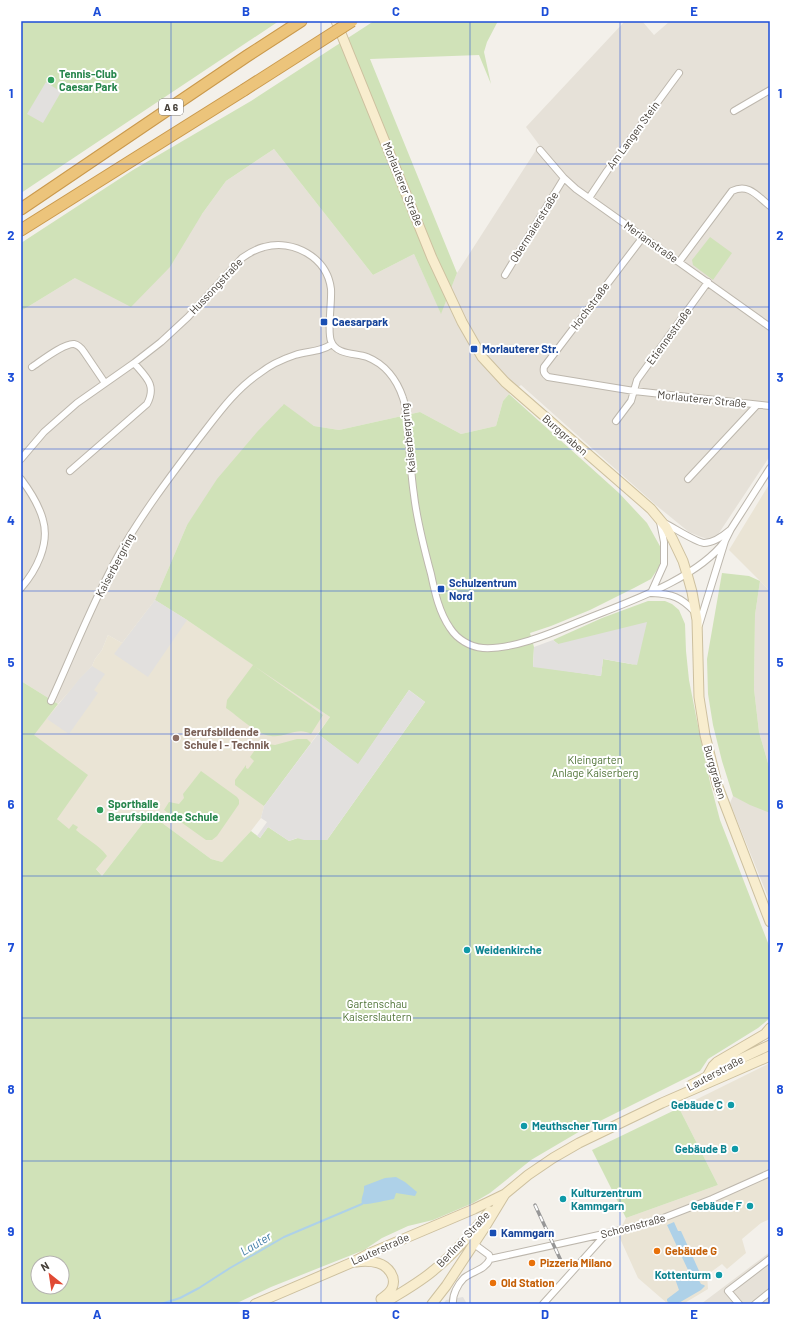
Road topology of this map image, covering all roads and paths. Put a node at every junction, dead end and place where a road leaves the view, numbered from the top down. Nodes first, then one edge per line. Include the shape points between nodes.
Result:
1 (301, 21) edge
2 (336, 21) edge
3 (352, 21) edge
4 (679, 73) dead end
5 (770, 90) edge
6 (734, 111) dead end
7 (540, 150) dead end
8 (564, 178) junction
9 (589, 198) junction
10 (770, 206) edge
11 (21, 210) edge
12 (21, 230) edge
13 (643, 237) junction
14 (679, 262) junction
15 (504, 275) dead end
16 (708, 282) junction
17 (770, 327) edge
18 (332, 344) junction
19 (474, 344) joint
20 (134, 363) junction
21 (32, 367) dead end
22 (548, 377) joint
23 (105, 383) junction
24 (634, 391) junction
25 (757, 405) junction
26 (770, 406) edge
27 (616, 421) dead end
28 (21, 458) edge
29 (770, 468) edge
30 (70, 471) dead end
31 (21, 479) edge
32 (688, 479) dead end
33 (660, 521) junction
34 (731, 529) junction
35 (725, 541) junction
36 (687, 574) junction
37 (21, 588) edge
38 (651, 593) junction
39 (696, 614) junction
40 (697, 632) junction
41 (51, 701) dead end
42 (770, 922) edge
43 (770, 1028) edge
44 (770, 1045) edge
45 (770, 1056) edge
46 (708, 1075) junction
47 (662, 1103) junction
48 (770, 1173) edge
49 (505, 1194) junction
50 (607, 1234) junction
51 (474, 1244) junction
52 (490, 1259) junction
53 (770, 1259) edge
54 (352, 1262) junction
55 (770, 1292) edge
56 (378, 1303) edge
57 (255, 1304) edge
58 (432, 1304) edge
59 (453, 1304) edge
60 (543, 1304) edge
61 (739, 1304) edge
62 (755, 1304) edge

1 - 11 highway, A 6
2 - 19 street, Morlauterer Straße via 432,258
3 - 12 highway, A 6, bridge
4 - 9 street, Am Langen Stein
5 - 6 street
7 - 8 street, Merianstraße
8 - 9 street, Merianstraße
8 - 15 street, Obermaierstraße
9 - 13 street, Merianstraße
10 - 14 street via 747,188 732,191
13 - 14 street, Merianstraße
13 - 22 street, Hochstraße via 544,367 543,371
14 - 16 street, Merianstraße
16 - 17 street, Merianstraße
16 - 24 street, Etiennestraße via 637,380
18 - 20 street, Hussongstraße via 329,335 331,287 326,272 308,252 281,245 266,246 242,258 188,317
18 - 38 street, Kaiserbergring via 342,351 376,362 385,368 398,384 406,407 414,495 425,554 439,607 451,629 460,638 469,645 483,648 516,644 552,633
18 - 41 street, Kaiserbergring via 318,351 296,355 260,372 245,384 214,419 175,470 117,557
19 - 33 street, Burggraben via 482,357 505,382 651,509
20 - 23 street, Hussongstraße
20 - 30 street via 152,388 147,404
21 - 23 street via 66,345 74,344 81,347
22 - 24 street, Morlauterer Straße
23 - 28 street, Hussongstraße via 55,421
24 - 25 street, Morlauterer Straße
24 - 27 street via 631,401
25 - 26 street, Morlauterer Straße
25 - 32 street
29 - 34 street
31 - 37 street via 37,504 44,521 45,536 43,551 37,565
33 - 34 street, Burggraben via 704,543 714,541
33 - 36 street, Burggraben via 673,540
33 - 38 street via 664,542 664,564
34 - 35 street
35 - 36 street, Kaiserbergring via 712,557
35 - 40 street
36 - 38 street, Kaiserbergring
36 - 39 street, Burggraben
38 - 39 street via 677,597
39 - 40 street, Burggraben
40 - 42 street, Burggraben via 699,698 717,784
43 - 46 street via 765,1034 717,1062
44 - 46 street, Lauterstraße
45 - 47 street, Lauterstraße
46 - 47 street, Lauterstraße
47 - 49 street, Lauterstraße via 553,1158
48 - 50 street, Schoenstraße via 658,1220
49 - 51 street, Lauterstraße
49 - 54 street, Lauterstraße
49 - 56 street, Berliner Straße via 448,1258 399,1294
50 - 52 street, Schoenstraße
50 - 60 street
51 - 52 street via 488,1254
51 - 58 street, Lauterstraße
52 - 59 street via 485,1266 464,1278 454,1292
53 - 61 street via 728,1291
54 - 56 street via 376,1262 391,1272 394,1282 392,1288
54 - 57 street, Lauterstraße
55 - 62 street

